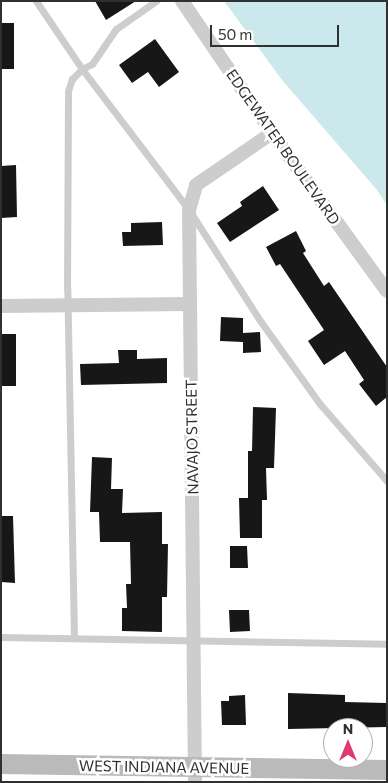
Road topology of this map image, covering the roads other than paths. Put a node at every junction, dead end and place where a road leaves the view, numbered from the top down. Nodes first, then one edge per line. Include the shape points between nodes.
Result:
1 (36, 1) edge
2 (156, 1) edge
3 (182, 1) edge
4 (82, 69) junction
5 (272, 133) junction
6 (189, 210) junction
7 (387, 291) edge
8 (190, 304) junction
9 (67, 305) junction
10 (1, 306) edge
11 (387, 481) edge
12 (1, 637) edge
13 (74, 638) junction
14 (194, 640) junction
15 (387, 644) edge
16 (1, 764) edge
17 (387, 770) edge
18 (195, 775) edge

1 - 4 lane
2 - 4 lane via 116,29 92,64
3 - 5 street, EDGEWATER BOULEVARD
4 - 6 lane
4 - 9 lane via 72,79 68,91
5 - 6 street, NAVAJO STREET via 196,185
5 - 7 street, EDGEWATER BOULEVARD
6 - 8 street, NAVAJO STREET
6 - 11 lane via 261,322 320,404
8 - 9 street
8 - 14 street, NAVAJO STREET
9 - 10 street
9 - 13 lane
12 - 13 lane
13 - 14 lane
14 - 15 lane
14 - 18 street, NAVAJO STREET
16 - 18 street, WEST INDIANA AVENUE
17 - 18 street, WEST INDIANA AVENUE

